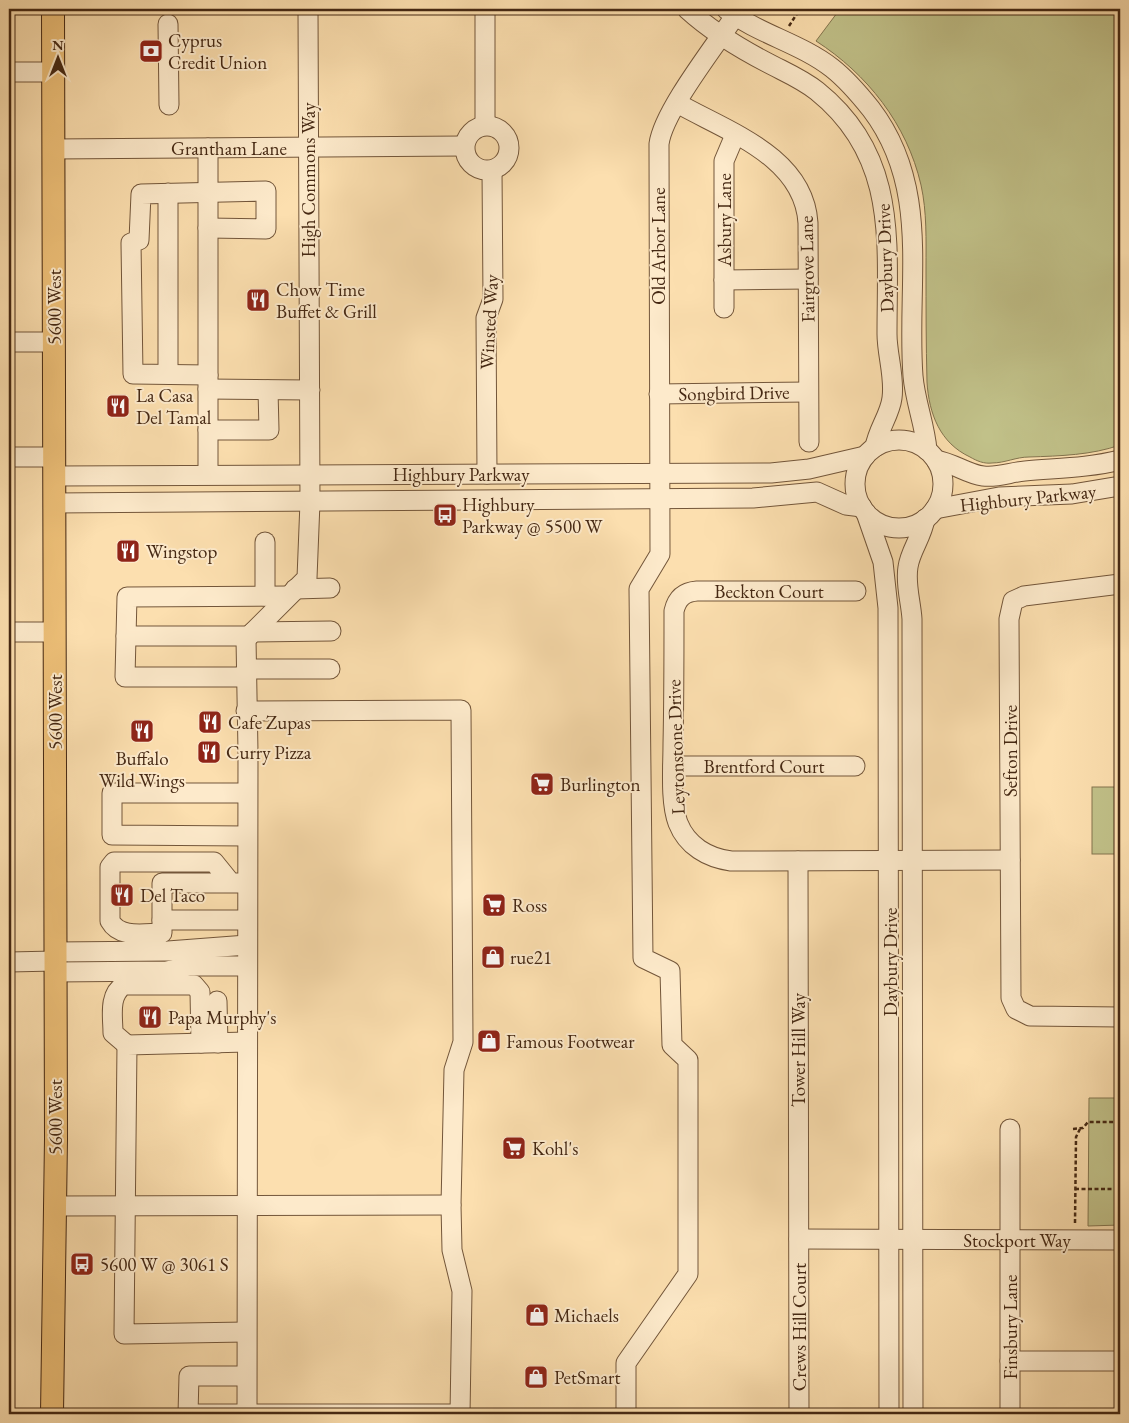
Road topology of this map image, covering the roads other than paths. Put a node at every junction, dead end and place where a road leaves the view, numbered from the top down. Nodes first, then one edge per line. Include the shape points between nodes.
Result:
1 (53, 9) edge
2 (308, 9) edge
3 (485, 9) edge
4 (687, 9) edge
5 (731, 12) edge
6 (168, 24) dead end
7 (722, 36) junction
8 (9, 72) edge
9 (53, 72) junction
10 (677, 103) junction
11 (169, 105) dead end
12 (486, 125) junction
13 (735, 135) junction
14 (464, 146) junction
15 (308, 147) junction
16 (208, 148) junction
17 (53, 149) junction
18 (492, 170) junction
19 (208, 192) junction
20 (168, 193) junction
21 (208, 228) junction
22 (724, 280) junction
23 (808, 280) junction
24 (724, 308) dead end
25 (9, 342) edge
26 (54, 342) junction
27 (168, 374) junction
28 (208, 382) junction
29 (268, 390) junction
30 (310, 390) junction
31 (808, 392) junction
32 (659, 394) junction
33 (208, 430) junction
34 (808, 442) dead end
35 (870, 451) junction
36 (932, 455) junction
37 (9, 457) edge
38 (1120, 460) edge
39 (54, 467) junction
40 (208, 474) junction
41 (310, 474) junction
42 (487, 474) junction
43 (659, 474) junction
44 (1120, 486) edge
45 (659, 499) junction
46 (310, 502) junction
47 (54, 503) junction
48 (864, 510) junction
49 (930, 514) junction
50 (265, 542) dead end
51 (1120, 584) edge
52 (330, 588) dead end
53 (856, 591) dead end
54 (292, 592) junction
55 (683, 595) joint
56 (265, 596) junction
57 (331, 631) dead end
58 (9, 632) edge
59 (55, 632) junction
60 (251, 634) junction
61 (126, 636) junction
62 (330, 669) dead end
63 (246, 673) junction
64 (246, 711) junction
65 (673, 766) junction
66 (855, 766) dead end
67 (247, 793) junction
68 (247, 836) junction
69 (890, 860) junction
70 (912, 860) junction
71 (1010, 860) junction
72 (798, 861) junction
73 (239, 883) junction
74 (162, 920) junction
75 (247, 920) junction
76 (247, 945) junction
77 (9, 962) edge
78 (55, 962) junction
79 (247, 966) junction
80 (217, 1001) dead end
81 (1120, 1017) edge
82 (247, 1042) junction
83 (209, 1043) junction
84 (127, 1045) junction
85 (1010, 1129) dead end
86 (247, 1205) junction
87 (451, 1205) junction
88 (54, 1206) junction
89 (124, 1206) junction
90 (799, 1239) junction
91 (889, 1240) junction
92 (913, 1240) junction
93 (1010, 1240) junction
94 (1120, 1240) edge
95 (246, 1332) junction
96 (1010, 1361) junction
97 (1120, 1361) edge
98 (246, 1376) junction
99 (52, 1414) edge
100 (247, 1414) edge
101 (460, 1414) edge
102 (626, 1414) edge
103 (799, 1414) edge
104 (889, 1414) edge
105 (913, 1414) edge
106 (1010, 1414) edge

1 - 9 main road, 5600 West
2 - 15 street, High Commons Way
3 - 12 street
4 - 7 street, Daybury Drive
5 - 7 street, Old Arbor Lane
5 - 36 street, Daybury Drive via 831,67 864,99 892,142 904,174 911,207 913,376
6 - 11 street
7 - 10 street, Old Arbor Lane
7 - 35 street, Daybury Drive via 800,78 820,93 852,126 876,172 886,219 887,348 893,387 890,409
8 - 9 street
9 - 17 main road, 5600 West
10 - 13 street, Fairgrove Lane
10 - 32 street, Old Arbor Lane via 663,126 658,154
12 - 14 street via 469,134
12 - 18 street via 505,134 510,148 504,162
13 - 22 street, Asbury Lane via 724,161
13 - 23 street, Fairgrove Lane via 766,152 800,191 807,214
14 - 15 street, Grantham Lane
14 - 18 street via 469,162
15 - 16 street, Grantham Lane
15 - 30 street, High Commons Way
16 - 17 street, Grantham Lane
16 - 19 street
17 - 26 main road, 5600 West
18 - 42 street, Winsted Way via 493,299 486,318
19 - 20 street
19 - 21 street
19 - 21 street via 266,191 266,228
20 - 27 street
20 - 27 street via 142,194 140,240 131,243 132,374
21 - 28 street
22 - 23 street
22 - 24 street, Asbury Lane
23 - 31 street, Fairgrove Lane
25 - 26 street
26 - 39 main road, 5600 West
27 - 28 street
28 - 29 street
28 - 33 street
29 - 30 street
29 - 33 street via 269,430
30 - 41 street, High Commons Way
31 - 32 street, Songbird Drive
31 - 34 street, Fairgrove Lane
32 - 43 street, Old Arbor Lane
33 - 40 street
35 - 36 street via 888,442 902,440 915,443
35 - 43 street, Highbury Parkway via 810,469 785,472
35 - 48 street via 859,465 855,486
36 - 38 street, Highbury Parkway via 974,474 988,476 1077,469
36 - 49 street via 943,480 942,495
37 - 39 street, Highbury Parkway
39 - 40 street, Highbury Parkway
39 - 47 main road, 5600 West
40 - 41 street, Highbury Parkway
41 - 42 street, Highbury Parkway
41 - 46 street, High Commons Way
42 - 43 street, Highbury Parkway
43 - 45 street, Old Arbor Lane
44 - 49 street, Highbury Parkway via 1072,494 999,497
45 - 46 street, Highbury Parkway
45 - 48 street, Highbury Parkway via 771,497 810,491
45 - 102 street, Old Arbor Lane via 660,554 639,588 643,958 670,971 672,1045 688,1060 688,1274 626,1362
46 - 47 street, Highbury Parkway
46 - 54 street, High Commons Way via 307,578
47 - 59 main road, 5600 West
48 - 49 street via 876,521 901,528 914,525
48 - 69 street, Daybury Drive via 883,562 887,590
49 - 70 street, Daybury Drive via 912,552 907,574 912,619
50 - 56 street
51 - 71 street, Sefton Drive via 1024,596 1011,606
52 - 54 street
53 - 55 street, Beckton Court via 697,591
54 - 56 street
54 - 60 street, High Commons Way
55 - 65 street, Leytonstone Drive via 676,602 674,611
56 - 61 street via 127,597
57 - 60 street
58 - 59 street
59 - 78 main road, 5600 West
60 - 61 street
60 - 63 street via 246,640
61 - 63 street via 125,677
62 - 63 street
63 - 64 street
64 - 67 street
64 - 87 street via 461,710 463,1042 454,1070
65 - 66 street, Brentford Court
65 - 72 street, Leytonstone Drive via 678,824 697,849 723,860
67 - 68 street
67 - 68 street via 112,793 112,835
68 - 73 street
69 - 70 street, Leytonstone Drive
69 - 72 street, Leytonstone Drive
69 - 91 street, Daybury Drive
70 - 71 street, Leytonstone Drive
70 - 92 street, Daybury Drive
71 - 81 street, Sefton Drive via 1011,991 1016,1009 1039,1017
72 - 90 street, Tower Hill Way
73 - 74 street via 162,883
73 - 74 street via 214,862 114,862 110,867 110,921 113,927 122,933 162,933
73 - 75 street
74 - 75 street
75 - 76 street
76 - 78 street
76 - 79 street
77 - 78 street
78 - 79 street via 167,971 189,966
78 - 88 main road, 5600 West
79 - 82 street
80 - 83 street
82 - 83 street
82 - 86 street
83 - 84 street
83 - 84 street via 200,992 194,985 124,985 113,997 113,1033
84 - 89 street
85 - 93 street, Finsbury Lane
86 - 87 street
86 - 89 street
86 - 95 street
87 - 101 street via 452,1250 462,1291
88 - 89 street
88 - 99 main road, 5600 West
89 - 95 street via 124,1334
90 - 91 street, Stockport Way
90 - 103 street, Crews Hill Court
91 - 92 street, Stockport Way
91 - 104 street, Daybury Drive
92 - 93 street, Stockport Way
92 - 105 street, Daybury Drive
93 - 94 street, Stockport Way
93 - 96 street, Finsbury Lane
95 - 98 street
96 - 97 street
96 - 106 street, Finsbury Lane
98 - 100 street
98 - 100 street via 189,1376 188,1414
100 - 101 street

